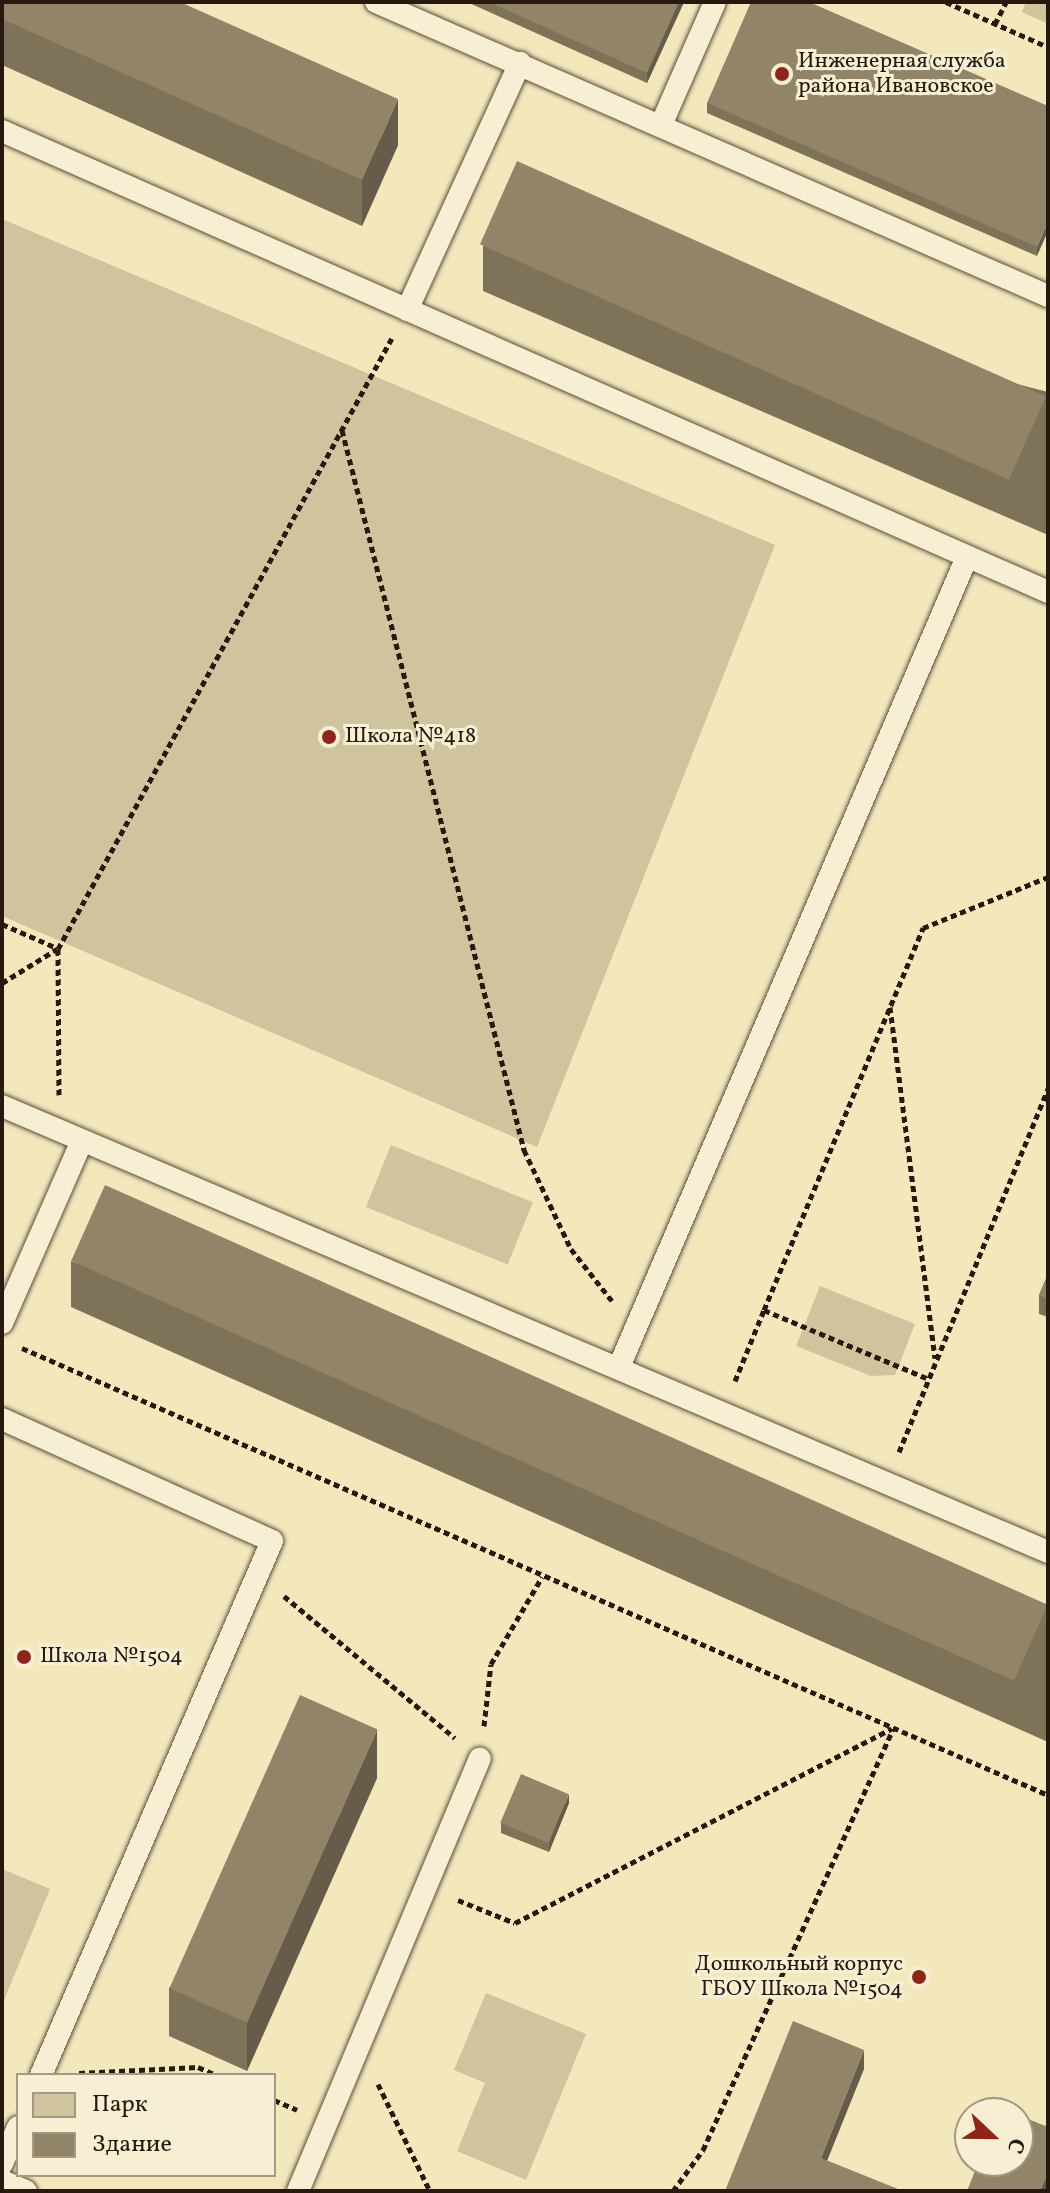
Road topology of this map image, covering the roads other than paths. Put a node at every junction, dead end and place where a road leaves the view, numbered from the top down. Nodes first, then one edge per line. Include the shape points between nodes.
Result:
1 (376, 2) edge
2 (715, 2) edge
3 (520, 63) junction
4 (661, 125) junction
5 (2, 131) edge
6 (1048, 296) edge
7 (407, 310) junction
8 (967, 557) junction
9 (1048, 592) edge
10 (2, 1106) edge
11 (82, 1141) junction
12 (2, 1323) edge
13 (619, 1367) junction
14 (2, 1419) edge
15 (1048, 1552) edge
16 (480, 1759) road end
17 (42, 2073) edge
18 (16, 2132) edge
19 (2, 2164) edge
20 (2, 2181) edge
21 (26, 2191) edge
22 (298, 2191) edge

1 - 3 lane
2 - 4 lane
3 - 4 lane
3 - 7 lane
4 - 6 lane
5 - 7 lane
7 - 8 lane
8 - 9 lane
8 - 13 lane
10 - 11 lane
11 - 12 lane
11 - 13 lane
13 - 15 lane
14 - 17 lane via 272,1541
16 - 22 lane
18 - 19 lane
20 - 21 lane

